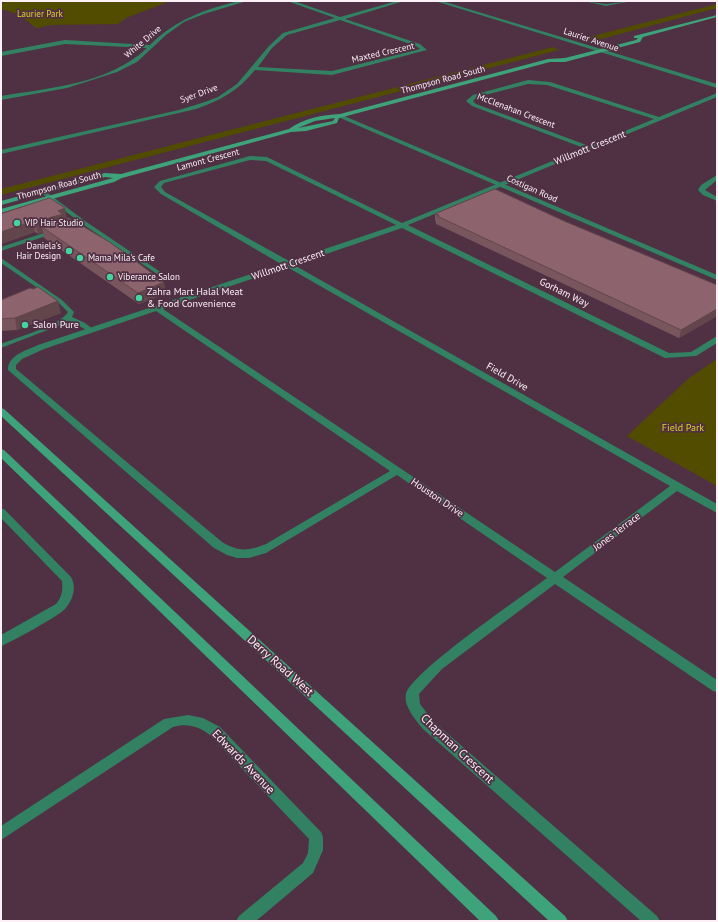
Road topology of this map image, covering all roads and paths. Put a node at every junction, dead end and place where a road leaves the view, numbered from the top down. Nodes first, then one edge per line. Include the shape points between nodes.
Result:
1 (245, 1) edge
2 (289, 1) edge
3 (402, 1) edge
4 (437, 1) edge
5 (586, 1) edge
6 (630, 1) edge
7 (717, 16) edge
8 (340, 18) junction
9 (641, 37) junction
10 (151, 47) junction
11 (591, 47) junction
12 (602, 50) junction
13 (1, 54) edge
14 (550, 60) junction
15 (254, 68) junction
16 (717, 86) edge
17 (717, 95) edge
18 (1, 98) edge
19 (340, 116) junction
20 (660, 119) junction
21 (590, 148) junction
22 (1, 152) edge
23 (121, 176) junction
24 (717, 177) edge
25 (500, 185) junction
26 (43, 192) junction
27 (51, 198) junction
28 (717, 199) edge
29 (1, 203) edge
30 (1, 211) edge
31 (403, 225) junction
32 (59, 230) edge
33 (1, 249) edge
34 (1, 260) edge
35 (287, 265) junction
36 (165, 277) dead end
37 (717, 278) edge
38 (158, 308) junction
39 (68, 318) junction
40 (92, 331) junction
41 (717, 339) edge
42 (1, 346) edge
43 (1, 411) edge
44 (1, 452) edge
45 (397, 472) junction
46 (677, 486) junction
47 (717, 509) edge
48 (1, 512) edge
49 (557, 578) junction
50 (1, 641) edge
51 (717, 687) edge
52 (1, 834) edge
53 (244, 921) edge
54 (491, 921) edge
55 (560, 921) edge
56 (652, 921) edge

1 - 10 street, White Drive via 206,11 184,20
2 - 8 street
3 - 8 street, Syer Drive
4 - 11 street, Laurier Avenue
5 - 6 street via 606,5
7 - 9 main road, Thompson Road South
8 - 15 street, Syer Drive via 285,34 273,44
8 - 15 street, Maxted Crescent via 418,45 424,50 332,73
9 - 11 main road, Thompson Road South
9 - 12 main road, Thompson Road South via 638,41
10 - 13 street via 65,42
10 - 18 street, White Drive via 132,63 110,74
11 - 12 street, Laurier Avenue
11 - 14 main road, Thompson Road South
12 - 14 main road, Thompson Road South via 565,60
12 - 16 street, Laurier Avenue via 608,54
14 - 19 main road, Thompson Road South
15 - 22 street, Syer Drive via 231,91 200,105
17 - 20 street, Willmott Crescent
19 - 23 main road, Thompson Road South via 335,122 291,130
19 - 25 street, Costigan Road
20 - 21 street, Willmott Crescent
20 - 21 street, McClenahan Crescent via 536,81 475,96 469,101
21 - 25 street, Willmott Crescent
23 - 26 main road, Thompson Road South via 105,175
23 - 27 main road, Thompson Road South via 112,181
24 - 28 street via 701,190
25 - 31 street, Willmott Crescent
25 - 37 street, Costigan Road
26 - 27 lane
26 - 29 main road, Thompson Road South
27 - 30 main road, Thompson Road South
27 - 36 lane via 80,223
31 - 35 street, Willmott Crescent
31 - 35 street, Lamont Crescent via 262,158 250,158 169,180 157,187 163,193
31 - 41 street, Gorham Way via 668,356 693,354
32 - 33 lane
34 - 39 lane via 64,304 70,312
35 - 38 street, Willmott Crescent
35 - 46 street, Field Drive
38 - 40 street, Willmott Crescent
38 - 45 street, Houston Drive
39 - 40 lane via 84,324
39 - 42 lane
40 - 45 street, Willmott Crescent via 27,353 14,362 12,370 228,552 241,555 256,553 270,547
43 - 55 main road, Derry Road West
44 - 54 main road
45 - 49 street, Houston Drive
46 - 47 street, Field Drive
46 - 49 street, Jones Terrace
48 - 50 street via 67,580 69,586 66,600 60,607
49 - 51 street, Houston Drive
49 - 56 street, Chapman Crescent via 438,666 412,693 411,701 428,725
52 - 53 street, Edwards Avenue via 169,723 191,720 204,723 215,731 316,837 315,858 308,868

